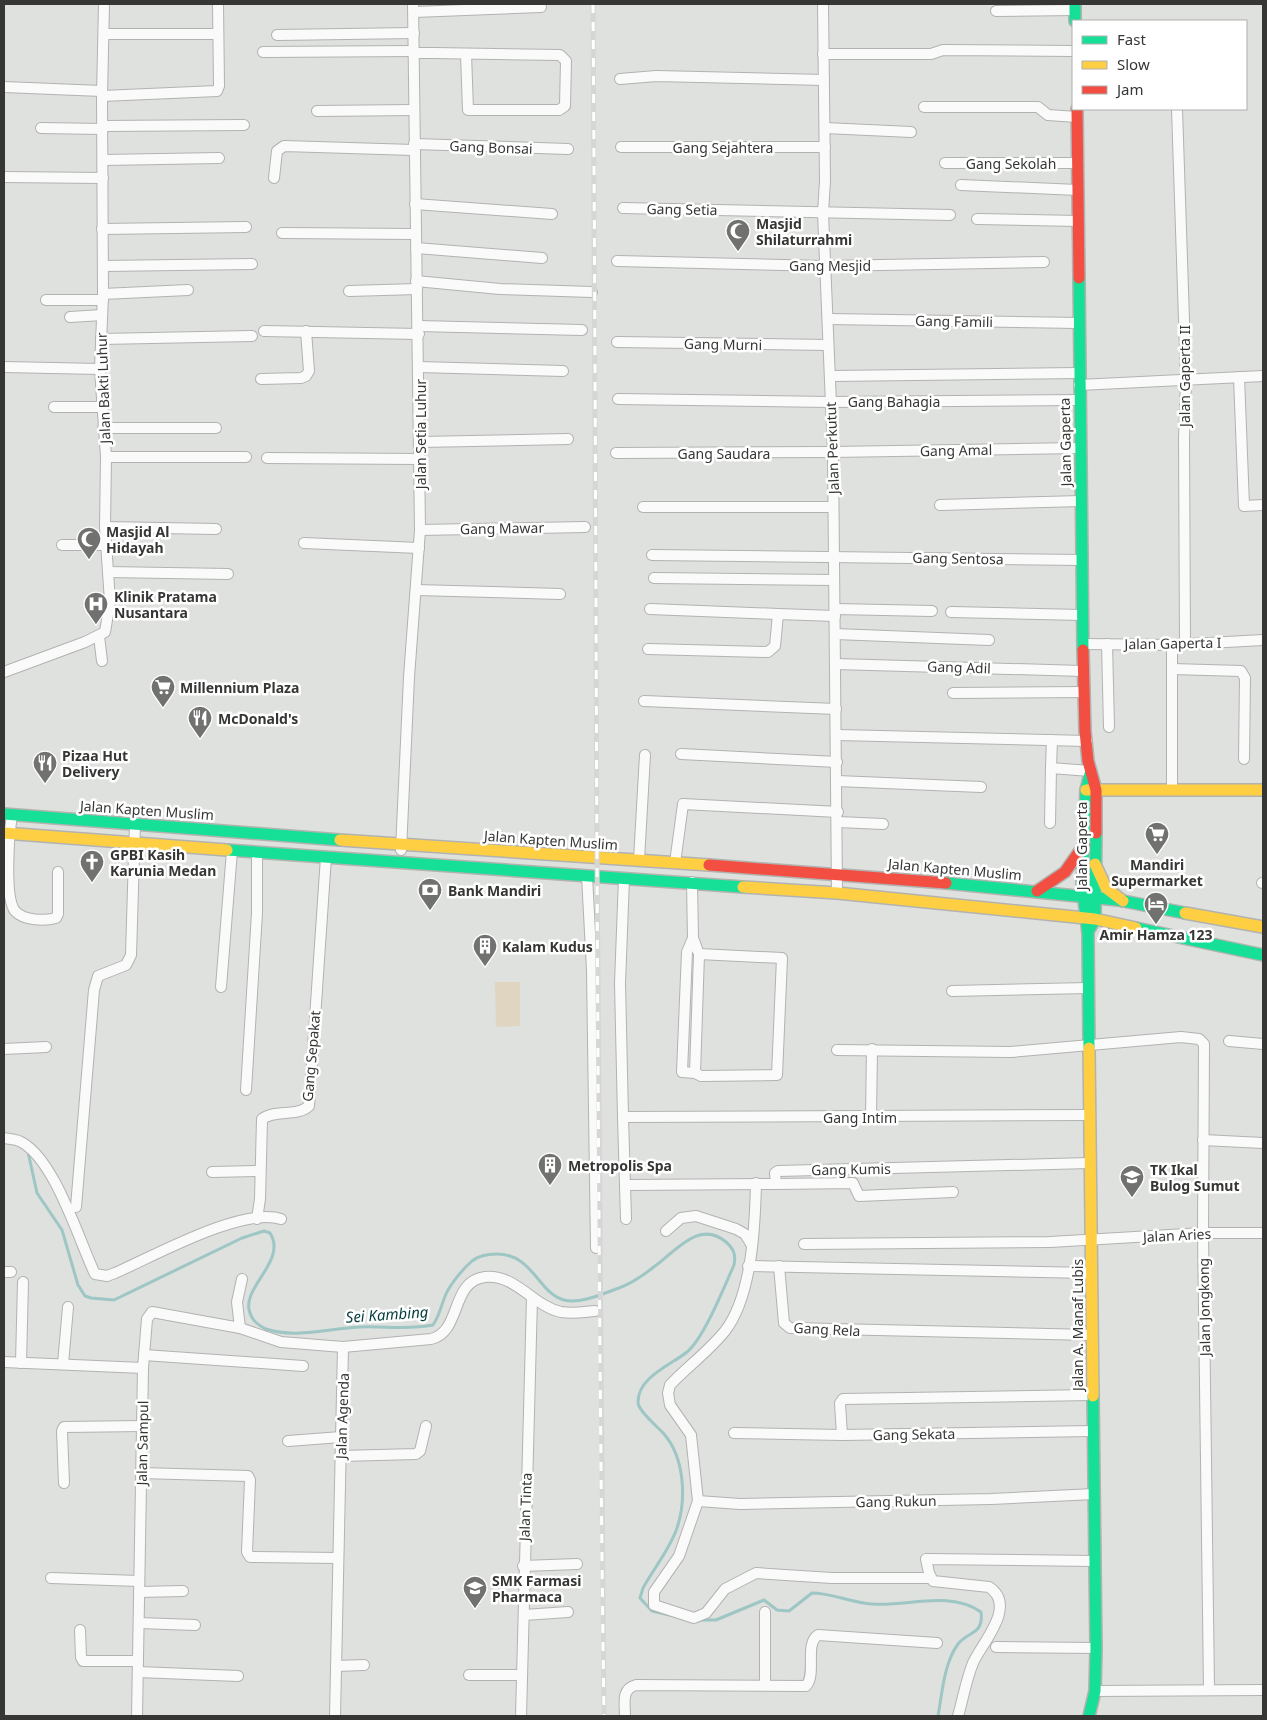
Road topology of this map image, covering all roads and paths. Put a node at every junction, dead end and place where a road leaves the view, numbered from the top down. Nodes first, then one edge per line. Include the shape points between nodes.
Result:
1 (104, 4) edge
2 (218, 4) edge
3 (823, 4) edge
4 (414, 8) edge
5 (541, 8) dead end
6 (996, 10) dead end
7 (1075, 12) edge
8 (414, 33) junction
9 (104, 34) junction
10 (217, 34) junction
11 (278, 35) dead end
12 (1072, 51) edge
13 (262, 52) dead end
14 (414, 52) junction
15 (466, 54) junction
16 (824, 54) junction
17 (620, 79) dead end
18 (824, 80) junction
19 (4, 87) edge
20 (102, 94) junction
21 (924, 107) dead end
22 (414, 110) junction
23 (1177, 110) edge
24 (317, 111) dead end
25 (1077, 113) edge
26 (244, 125) dead end
27 (41, 128) dead end
28 (102, 128) junction
29 (824, 128) junction
30 (911, 132) dead end
31 (414, 147) junction
32 (621, 147) dead end
33 (825, 147) junction
34 (568, 149) dead end
35 (219, 158) dead end
36 (103, 160) junction
37 (945, 163) dead end
38 (1078, 163) junction
39 (4, 177) edge
40 (103, 178) junction
41 (274, 178) dead end
42 (961, 185) dead end
43 (1078, 190) junction
44 (415, 204) junction
45 (623, 208) dead end
46 (823, 213) junction
47 (552, 214) dead end
48 (950, 215) dead end
49 (977, 219) dead end
50 (1078, 221) junction
51 (246, 227) dead end
52 (102, 229) junction
53 (282, 233) dead end
54 (416, 234) junction
55 (416, 248) junction
56 (542, 258) dead end
57 (617, 261) dead end
58 (1044, 262) dead end
59 (252, 264) dead end
60 (103, 266) junction
61 (826, 266) junction
62 (416, 285) junction
63 (188, 290) dead end
64 (349, 291) dead end
65 (592, 292) dead end
66 (103, 297) junction
67 (46, 300) dead end
68 (70, 316) dead end
69 (102, 316) junction
70 (829, 319) junction
71 (1078, 323) junction
72 (419, 330) junction
73 (582, 330) dead end
74 (306, 331) junction
75 (264, 332) dead end
76 (252, 336) dead end
77 (101, 338) junction
78 (617, 342) dead end
79 (828, 345) junction
80 (4, 367) edge
81 (419, 367) junction
82 (100, 369) junction
83 (563, 371) dead end
84 (831, 376) junction
85 (1263, 376) edge
86 (1240, 377) junction
87 (261, 379) dead end
88 (1079, 379) junction
89 (1186, 380) junction
90 (618, 398) dead end
91 (1079, 400) junction
92 (829, 402) junction
93 (54, 407) dead end
94 (101, 407) junction
95 (103, 428) junction
96 (216, 428) dead end
97 (568, 439) dead end
98 (420, 442) junction
99 (1080, 448) junction
100 (833, 452) junction
101 (616, 453) dead end
102 (106, 457) junction
103 (246, 457) dead end
104 (267, 458) dead end
105 (420, 459) junction
106 (1081, 501) junction
107 (940, 504) dead end
108 (1263, 505) edge
109 (834, 506) junction
110 (643, 507) dead end
111 (106, 527) junction
112 (584, 527) dead end
113 (216, 530) dead end
114 (420, 530) junction
115 (304, 543) dead end
116 (107, 545) junction
117 (62, 546) dead end
118 (419, 548) junction
119 (652, 555) dead end
120 (834, 556) junction
121 (1082, 560) junction
122 (108, 572) junction
123 (228, 574) dead end
124 (654, 578) dead end
125 (834, 580) junction
126 (416, 590) junction
127 (560, 594) dead end
128 (650, 609) dead end
129 (932, 611) dead end
130 (835, 612) junction
131 (951, 612) dead end
132 (778, 614) junction
133 (1082, 615) junction
134 (835, 634) junction
135 (99, 636) junction
136 (989, 640) dead end
137 (1263, 640) edge
138 (1083, 644) junction
139 (1107, 644) junction
140 (1185, 644) junction
141 (1172, 645) junction
142 (648, 649) dead end
143 (102, 661) dead end
144 (836, 664) junction
145 (1172, 669) junction
146 (1083, 671) junction
147 (4, 672) edge
148 (1084, 692) junction
149 (953, 693) dead end
150 (644, 701) dead end
151 (836, 709) junction
152 (1109, 727) dead end
153 (837, 735) junction
154 (1052, 740) junction
155 (1087, 741) junction
156 (680, 754) dead end
157 (645, 755) dead end
158 (1244, 759) dead end
159 (837, 762) junction
160 (1051, 768) junction
161 (1090, 772) junction
162 (837, 781) junction
163 (981, 787) dead end
164 (1172, 789) junction
165 (1091, 790) junction
166 (1263, 790) edge
167 (8, 815) edge
168 (838, 817) junction
169 (136, 823) junction
170 (1050, 823) dead end
171 (882, 824) dead end
172 (6, 833) edge
173 (135, 842) junction
174 (402, 845) junction
175 (1084, 845) junction
176 (232, 851) junction
177 (257, 853) junction
178 (326, 857) junction
179 (639, 860) junction
180 (400, 863) junction
181 (675, 863) junction
182 (1095, 864) junction
183 (58, 872) dead end
184 (839, 874) junction
185 (587, 876) junction
186 (624, 878) junction
187 (692, 882) junction
188 (837, 892) junction
189 (1037, 892) junction
190 (1083, 896) junction
191 (1096, 898) junction
192 (1123, 901) junction
193 (7, 904) edge
194 (1089, 918) junction
195 (1263, 927) edge
196 (693, 938) junction
197 (699, 954) junction
198 (1263, 955) edge
199 (221, 987) dead end
200 (685, 988) junction
201 (698, 988) junction
202 (1089, 988) junction
203 (952, 991) dead end
204 (684, 1023) junction
205 (697, 1024) junction
206 (1229, 1041) dead end
207 (1263, 1044) edge
208 (1089, 1046) junction
209 (46, 1047) dead end
210 (682, 1047) junction
211 (696, 1048) junction
212 (4, 1049) edge
213 (872, 1049) junction
214 (837, 1050) dead end
215 (695, 1073) junction
216 (246, 1090) dead end
217 (1089, 1115) junction
218 (627, 1117) junction
219 (871, 1117) junction
220 (4, 1138) edge
221 (1203, 1140) junction
222 (1263, 1143) edge
223 (1089, 1163) junction
224 (260, 1171) junction
225 (212, 1172) dead end
226 (756, 1184) junction
227 (776, 1184) junction
228 (625, 1185) junction
229 (953, 1192) dead end
230 (76, 1206) dead end
231 (257, 1219) junction
232 (281, 1219) dead end
233 (626, 1219) dead end
234 (666, 1231) dead end
235 (1263, 1232) edge
236 (1203, 1233) junction
237 (1092, 1240) junction
238 (751, 1244) junction
239 (804, 1244) dead end
240 (596, 1248) dead end
241 (748, 1266) junction
242 (779, 1266) junction
243 (1091, 1273) junction
244 (242, 1279) dead end
245 (23, 1282) dead end
246 (532, 1298) junction
247 (68, 1306) dead end
248 (595, 1311) dead end
249 (240, 1328) junction
250 (1091, 1335) junction
251 (343, 1346) junction
252 (144, 1354) junction
253 (4, 1362) edge
254 (20, 1363) junction
255 (63, 1364) junction
256 (303, 1366) dead end
257 (143, 1368) junction
258 (1092, 1395) junction
259 (143, 1426) junction
260 (426, 1426) dead end
261 (1093, 1431) junction
262 (734, 1433) dead end
263 (842, 1435) junction
264 (341, 1438) junction
265 (288, 1441) dead end
266 (340, 1456) junction
267 (141, 1473) junction
268 (64, 1482) dead end
269 (1094, 1494) junction
270 (698, 1501) junction
271 (338, 1558) junction
272 (1094, 1560) junction
273 (576, 1564) dead end
274 (523, 1566) junction
275 (51, 1578) dead end
276 (931, 1578) junction
277 (140, 1581) junction
278 (183, 1591) dead end
279 (139, 1592) junction
280 (568, 1612) dead end
281 (765, 1612) dead end
282 (524, 1615) junction
283 (139, 1623) junction
284 (195, 1624) dead end
285 (80, 1630) dead end
286 (937, 1643) dead end
287 (996, 1647) dead end
288 (1096, 1648) junction
289 (138, 1661) junction
290 (364, 1665) dead end
291 (336, 1666) junction
292 (138, 1672) junction
293 (469, 1675) dead end
294 (522, 1675) junction
295 (238, 1676) dead end
296 (765, 1685) junction
297 (1209, 1688) junction
298 (1263, 1690) edge
299 (1095, 1691) junction
300 (137, 1716) edge
301 (334, 1716) edge
302 (521, 1716) edge
303 (624, 1716) edge
304 (958, 1716) edge
305 (1089, 1716) edge

1 - 9 street, Jalan Bakti Luhur
2 - 10 street
3 - 16 street, Jalan Perkutut
4 - 5 street
4 - 8 street, Jalan Setia Luhur
6 - 7 street
8 - 11 street
8 - 14 street, Jalan Setia Luhur
9 - 10 street
9 - 20 street, Jalan Bakti Luhur
10 - 20 street via 218,92
12 - 16 street via 943,50 931,54
13 - 14 street
14 - 15 street
14 - 22 street, Jalan Setia Luhur
15 - 15 street via 562,56 566,62 565,106 559,110 468,110
16 - 18 street, Jalan Perkutut
17 - 18 street via 656,76
18 - 29 street, Jalan Perkutut
19 - 20 street
20 - 28 street, Jalan Bakti Luhur
21 - 25 street via 1038,107 1048,115
22 - 24 street
22 - 31 street, Jalan Setia Luhur
23 - 89 street, Jalan Gaperta II
25 - 38 main road, Jalan Gaperta
26 - 28 street
27 - 28 street
28 - 36 street, Jalan Bakti Luhur
29 - 30 street
29 - 33 street, Jalan Perkutut
31 - 34 street, Gang Bonsai
31 - 41 street, Gang Bonsai via 284,146 277,151
31 - 44 street, Jalan Setia Luhur
32 - 33 street, Gang Sejahtera
33 - 46 street, Jalan Perkutut
35 - 36 street
36 - 40 street, Jalan Bakti Luhur
37 - 38 street, Gang Sekolah
38 - 43 main road, Jalan Gaperta
39 - 40 street
40 - 52 street, Jalan Bakti Luhur
42 - 43 street
43 - 50 main road, Jalan Gaperta
44 - 47 street
44 - 54 street, Jalan Setia Luhur
45 - 46 street, Gang Setia
46 - 48 street, Gang Setia
46 - 61 street, Jalan Perkutut
49 - 50 street
50 - 71 main road, Jalan Gaperta
51 - 52 street
52 - 60 street, Jalan Bakti Luhur
53 - 54 street
54 - 55 street, Jalan Setia Luhur
55 - 56 street
55 - 62 street, Jalan Setia Luhur
57 - 61 street, Gang Mesjid
58 - 61 street, Gang Mesjid
59 - 60 street
60 - 66 street, Jalan Bakti Luhur
61 - 70 street, Jalan Perkutut
62 - 64 street
62 - 65 street
62 - 72 street, Jalan Setia Luhur
63 - 66 street
66 - 67 street
66 - 69 street, Jalan Bakti Luhur
68 - 69 street
69 - 77 street, Jalan Bakti Luhur
70 - 71 street, Gang Famili
70 - 79 street, Jalan Perkutut
71 - 88 main road, Jalan Gaperta
72 - 73 street
72 - 74 street
72 - 81 street, Jalan Setia Luhur
74 - 75 street
74 - 87 street via 306,376
76 - 77 street
77 - 82 street, Jalan Bakti Luhur
78 - 79 street, Gang Murni
79 - 84 street, Jalan Perkutut
80 - 82 street
81 - 83 street
81 - 98 street, Jalan Setia Luhur
82 - 94 street, Jalan Bakti Luhur
84 - 88 street
84 - 92 street, Jalan Perkutut
85 - 86 street
86 - 89 street
86 - 108 street via 1244,506
88 - 89 street
88 - 91 main road, Jalan Gaperta
89 - 140 street, Jalan Gaperta II
90 - 92 street, Gang Bahagia
91 - 92 street, Gang Bahagia
91 - 99 main road, Jalan Gaperta
92 - 100 street, Jalan Perkutut
93 - 94 street
94 - 95 street, Jalan Bakti Luhur
95 - 96 street
95 - 102 street, Jalan Bakti Luhur
97 - 98 street
98 - 105 street, Jalan Setia Luhur
99 - 100 street, Gang Amal
99 - 106 main road, Jalan Gaperta
100 - 101 street, Gang Saudara
100 - 109 street, Jalan Perkutut
102 - 103 street
102 - 111 street, Jalan Bakti Luhur
104 - 105 street
105 - 114 street, Jalan Setia Luhur
106 - 107 street
106 - 121 main road, Jalan Gaperta
109 - 110 street
109 - 120 street, Jalan Perkutut
111 - 113 street
111 - 116 street, Jalan Bakti Luhur
112 - 114 street, Gang Mawar
114 - 118 street, Jalan Setia Luhur
115 - 118 street
116 - 117 street
116 - 122 street, Jalan Bakti Luhur
118 - 126 street, Jalan Setia Luhur
119 - 120 street, Gang Sentosa
120 - 121 street, Gang Sentosa
120 - 125 street, Jalan Perkutut
121 - 133 main road, Jalan Gaperta
122 - 123 street
122 - 135 street, Jalan Bakti Luhur via 108,624
124 - 125 street
125 - 130 street, Jalan Perkutut
126 - 127 street
126 - 174 street, Jalan Setia Luhur
128 - 132 street
129 - 130 street
130 - 132 street
130 - 134 street, Jalan Perkutut
131 - 133 street
132 - 142 street via 775,646 768,652
133 - 138 main road, Jalan Gaperta
134 - 136 street
134 - 144 street, Jalan Perkutut
135 - 143 street
135 - 147 street
137 - 140 street, Jalan Gaperta I
138 - 139 street, Jalan Gaperta I
138 - 146 main road, Jalan Gaperta
139 - 141 street, Jalan Gaperta I
139 - 152 street
140 - 141 street, Jalan Gaperta I
141 - 145 street
144 - 146 street, Gang Adil
144 - 151 street, Jalan Perkutut
145 - 158 street via 1241,671 1245,678
145 - 164 street
146 - 148 main road, Jalan Gaperta
148 - 149 street
148 - 155 main road, Jalan Gaperta
150 - 151 street
151 - 153 street, Jalan Perkutut
153 - 154 street
153 - 159 street, Jalan Perkutut
154 - 155 street
154 - 160 street
155 - 161 main road, Jalan Gaperta
156 - 159 street
157 - 179 street
159 - 162 street, Jalan Perkutut
160 - 161 street
160 - 170 street
161 - 165 main road, Jalan Gaperta
162 - 163 street
162 - 168 street, Jalan Perkutut
164 - 165 main road
164 - 166 main road
165 - 175 main road, Jalan Gaperta
165 - 182 main road, Jalan Gaperta
167 - 169 main road, Jalan Kapten Muslim
167 - 172 street
168 - 171 street
168 - 181 street via 683,804
168 - 184 street, Jalan Perkutut
169 - 173 street
169 - 174 main road, Jalan Kapten Muslim
172 - 173 main road
172 - 193 street
173 - 176 main road
173 - 230 street via 131,955 126,965 98,976 94,990
174 - 179 main road, Jalan Kapten Muslim
174 - 180 street, Jalan Setia Luhur
175 - 189 main road via 1066,872
175 - 190 main road, Jalan Gaperta
176 - 177 main road
176 - 199 street
177 - 178 main road
177 - 216 street via 257,913
178 - 180 main road
178 - 224 street, Gang Sepakat via 309,1106 262,1119
179 - 181 main road, Jalan Kapten Muslim
180 - 185 main road
181 - 184 main road, Jalan Kapten Muslim
182 - 191 main road, Jalan Gaperta
182 - 192 main road via 1106,888
183 - 193 street via 56,918 27,918
184 - 188 street, Jalan Perkutut
184 - 189 main road, Jalan Kapten Muslim
185 - 186 main road
185 - 240 street via 592,970
186 - 187 main road
186 - 218 street via 620,983
187 - 188 main road
187 - 196 street
188 - 194 main road
189 - 190 main road, Jalan Kapten Muslim
190 - 191 main road, Jalan Kapten Muslim
190 - 194 main road, Jalan Gaperta
191 - 192 main road, Jalan Kapten Muslim
191 - 194 main road, Jalan Gaperta
192 - 195 main road, Jalan Kapten Muslim
194 - 198 main road
194 - 202 main road, Jalan A. Manaf Lubis
196 - 197 street
196 - 200 street via 687,952
197 - 201 street
197 - 215 street via 776,956 782,960 777,1075 701,1076
200 - 201 street
200 - 204 street
201 - 205 street
202 - 203 street
202 - 208 main road, Jalan A. Manaf Lubis
204 - 205 street
204 - 210 street
205 - 211 street
206 - 207 street
208 - 213 street via 966,1053
208 - 217 main road, Jalan A. Manaf Lubis
208 - 221 street, Jalan Jongkong via 1181,1037 1199,1039 1206,1048
209 - 212 street
210 - 211 street
210 - 215 street via 682,1072
211 - 215 street
213 - 214 street
213 - 219 street
217 - 219 street, Gang Intim
217 - 223 main road, Jalan A. Manaf Lubis
218 - 219 street, Gang Intim
218 - 228 street
220 - 231 street via 19,1141 32,1150 48,1172 67,1204 95,1274 101,1276 115,1273 227,1224
221 - 222 street
221 - 236 street, Jalan Jongkong
223 - 227 street, Gang Kumis via 778,1170 775,1172
223 - 237 main road, Jalan A. Manaf Lubis
224 - 225 street
224 - 231 street, Gang Sepakat
226 - 227 street
226 - 228 street
226 - 238 street
227 - 229 street via 853,1183 859,1196
228 - 233 street
231 - 232 street
234 - 238 street via 681,1218 696,1216 736,1228
235 - 236 street, Jalan Aries
236 - 237 street, Jalan Aries
236 - 297 street, Jalan Jongkong
237 - 239 street, Jalan Aries
237 - 243 main road, Jalan A. Manaf Lubis
238 - 241 street
241 - 242 street
241 - 270 street via 738,1310 724,1332 670,1385 668,1393 670,1405 692,1435
242 - 243 street
242 - 250 street, Gang Rela via 784,1323 790,1328
243 - 250 main road, Jalan A. Manaf Lubis
244 - 249 street via 237,1302
245 - 254 street
246 - 248 street via 559,1312
246 - 251 street via 508,1280 484,1277 464,1287 445,1331 438,1337
246 - 274 street, Jalan Tinta
247 - 255 street
249 - 251 street via 281,1342
249 - 252 street, Jalan Sampul via 152,1312 147,1319
250 - 258 main road, Jalan A. Manaf Lubis
251 - 264 street, Jalan Agenda
252 - 256 street
252 - 257 street, Jalan Sampul
253 - 254 street
254 - 255 street
255 - 257 street
257 - 259 street, Jalan Sampul
258 - 261 main road, Jalan A. Manaf Lubis
258 - 263 street via 843,1399 840,1403
259 - 267 street, Jalan Sampul
259 - 268 street via 64,1427
260 - 266 street via 420,1451 416,1454
261 - 263 street, Gang Sekata
261 - 269 main road, Jalan A. Manaf Lubis
262 - 263 street, Gang Sekata
264 - 265 street
264 - 266 street, Jalan Agenda
266 - 271 street, Jalan Agenda
267 - 271 street via 248,1476 247,1552 250,1557
267 - 277 street, Jalan Sampul
269 - 270 street, Gang Rukun via 981,1500 740,1504
269 - 272 main road, Jalan A. Manaf Lubis
270 - 276 street via 679,1556 653,1598 654,1605 687,1618 706,1613 725,1589 756,1573 832,1578
271 - 291 street, Jalan Agenda
272 - 276 street via 926,1560
272 - 288 main road, Jalan A. Manaf Lubis
273 - 274 street
274 - 282 street, Jalan Tinta
275 - 277 street
276 - 304 street via 936,1582 989,1587 998,1599 995,1625 973,1662
277 - 279 street, Jalan Sampul
278 - 279 street
279 - 283 street, Jalan Sampul
280 - 282 street
281 - 296 street
282 - 294 street, Jalan Tinta
283 - 284 street
283 - 289 street, Jalan Sampul
285 - 289 street via 80,1657 83,1661
286 - 296 street via 818,1635 813,1642 809,1684 803,1687
287 - 288 street
288 - 299 main road, Jalan A. Manaf Lubis
289 - 292 street, Jalan Sampul
290 - 291 street
291 - 301 street, Jalan Agenda
292 - 295 street
292 - 300 street, Jalan Sampul
293 - 294 street
294 - 302 street, Jalan Tinta
296 - 303 street via 630,1686 624,1693
297 - 298 street
297 - 299 street
299 - 305 main road, Jalan A. Manaf Lubis

